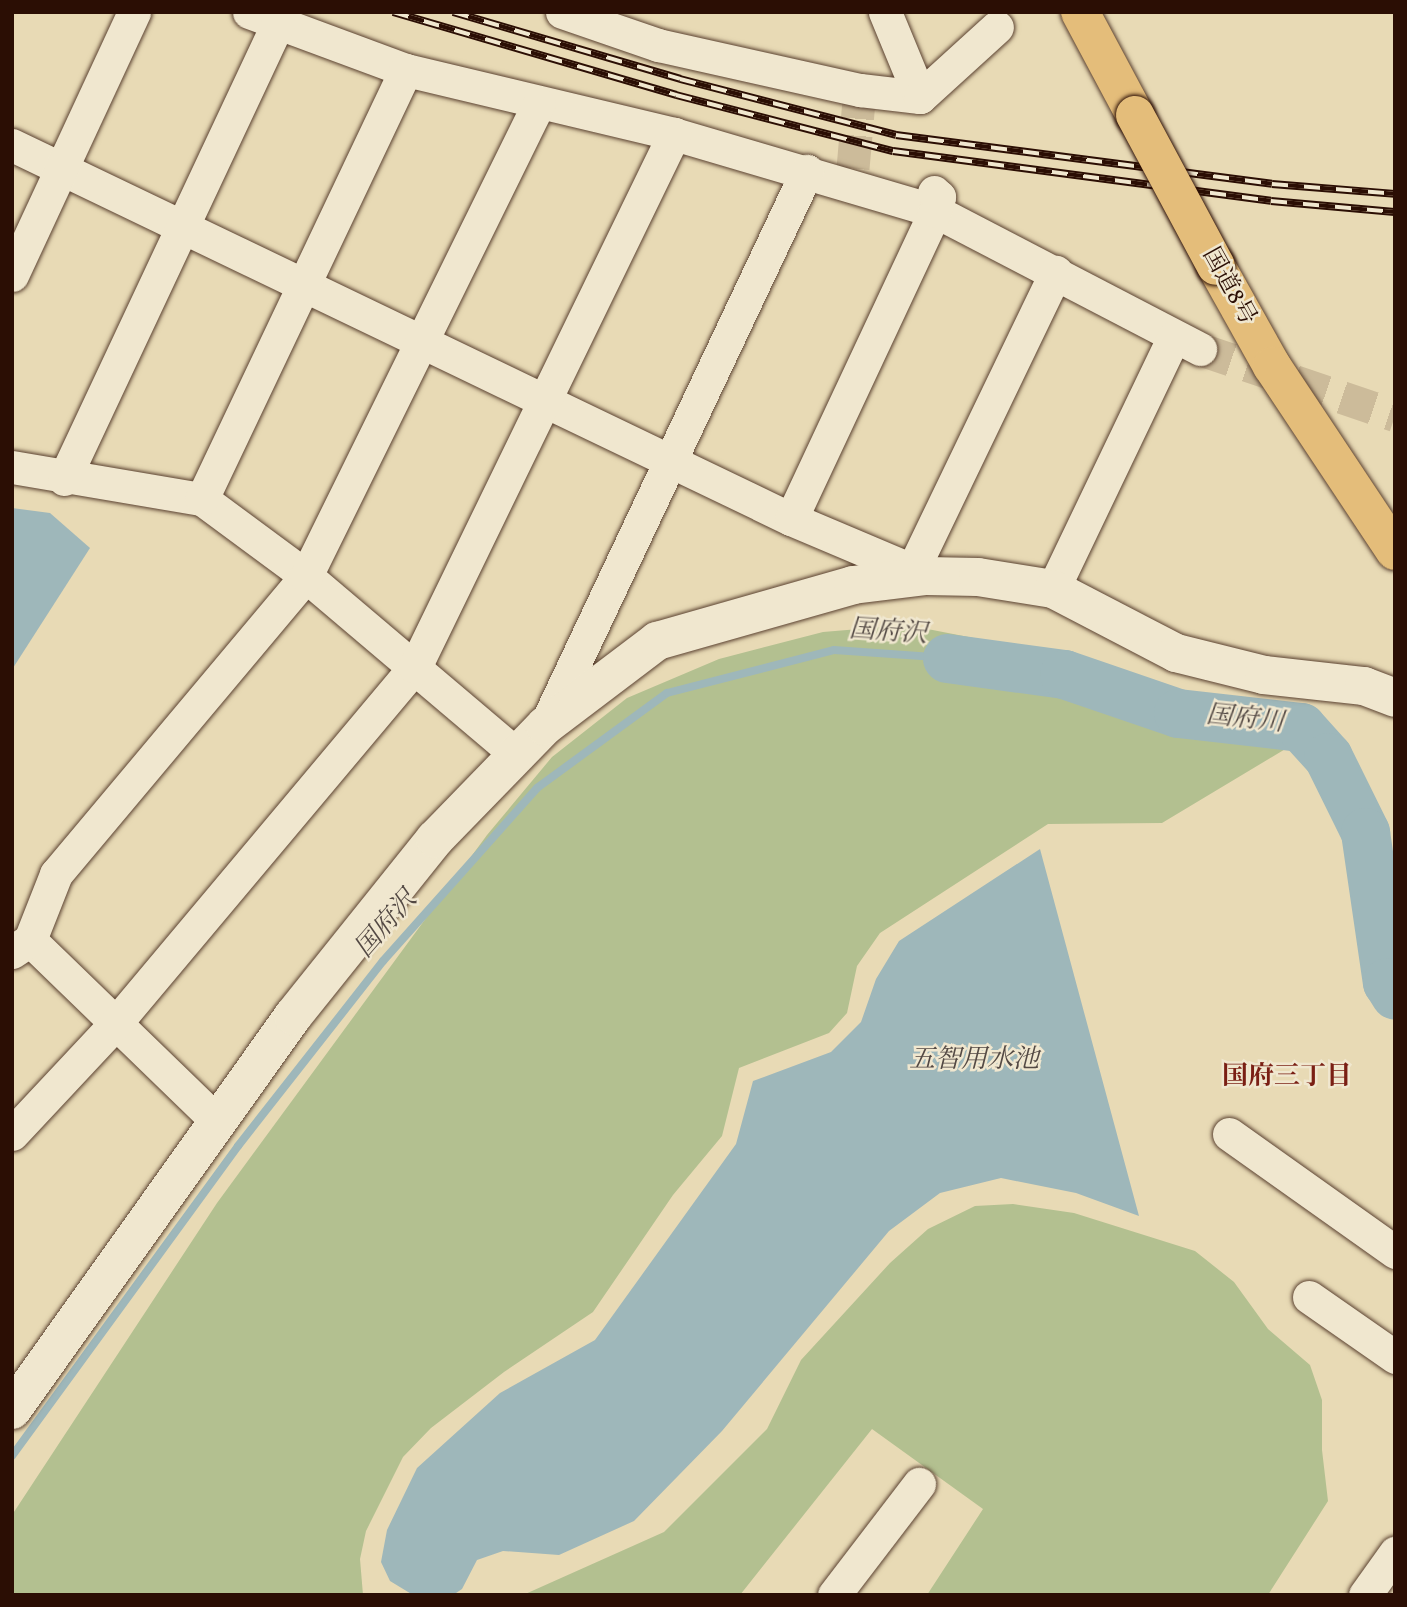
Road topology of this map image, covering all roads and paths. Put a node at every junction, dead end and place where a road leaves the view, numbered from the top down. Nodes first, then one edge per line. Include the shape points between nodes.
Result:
1 (134, 12) edge
2 (562, 12) edge
3 (885, 12) edge
4 (1080, 12) edge
5 (264, 18) edge
6 (997, 27) dead end
7 (406, 70) junction
8 (920, 97) junction
9 (538, 103) junction
10 (674, 134) junction
11 (12, 145) edge
12 (61, 168) junction
13 (853, 168) dead end
14 (807, 171) junction
15 (936, 211) junction
16 (183, 226) junction
17 (1056, 272) junction
18 (12, 275) edge
19 (304, 285) junction
20 (421, 341) junction
21 (545, 400) junction
22 (668, 460) junction
23 (12, 467) edge
24 (64, 480) junction
25 (202, 499) junction
26 (792, 519) junction
27 (1395, 551) edge
28 (919, 574) junction
29 (306, 576) junction
30 (1054, 589) junction
31 (415, 667) junction
32 (1395, 698) edge
33 (545, 726) junction
34 (515, 753) junction
35 (21, 946) edge
36 (115, 1024) junction
37 (216, 1120) junction
38 (12, 1134) edge
39 (1229, 1134) dead end
40 (1395, 1252) edge
41 (1308, 1297) dead end
42 (1395, 1357) edge
43 (12, 1410) edge
44 (919, 1485) dead end
45 (1395, 1553) edge
46 (834, 1595) edge
47 (1365, 1595) edge

1 - 12 street
2 - 8 street via 658,45 860,90
3 - 8 street
4 - 27 highway, 国道8号, bridge via 1272,366
5 - 7 street
5 - 16 street
6 - 8 street
7 - 9 street
7 - 19 street
9 - 10 street
9 - 20 street
10 - 14 street
10 - 21 street
11 - 12 street
12 - 16 street
12 - 18 street
13 - 15 street via 931,189 939,197
14 - 15 street
14 - 22 street
15 - 17 street
15 - 26 street
16 - 19 street
16 - 24 street
17 - 28 street
17 - 30 street via 1187,343
19 - 20 street
19 - 25 street
20 - 21 street
20 - 29 street
21 - 22 street
21 - 31 street
22 - 26 street
22 - 33 street
23 - 24 street
24 - 25 street
25 - 29 street
26 - 28 street
28 - 30 street via 978,577
28 - 33 street via 853,585 657,642
29 - 31 street
29 - 35 street via 56,874
30 - 32 street via 1081,599 1141,638 1176,653 1264,676 1364,686
31 - 34 street
31 - 36 street
33 - 34 street
34 - 37 street via 383,901
35 - 36 street
36 - 37 street
36 - 38 street
37 - 43 street
39 - 40 street
41 - 42 street
44 - 46 street
45 - 47 street

